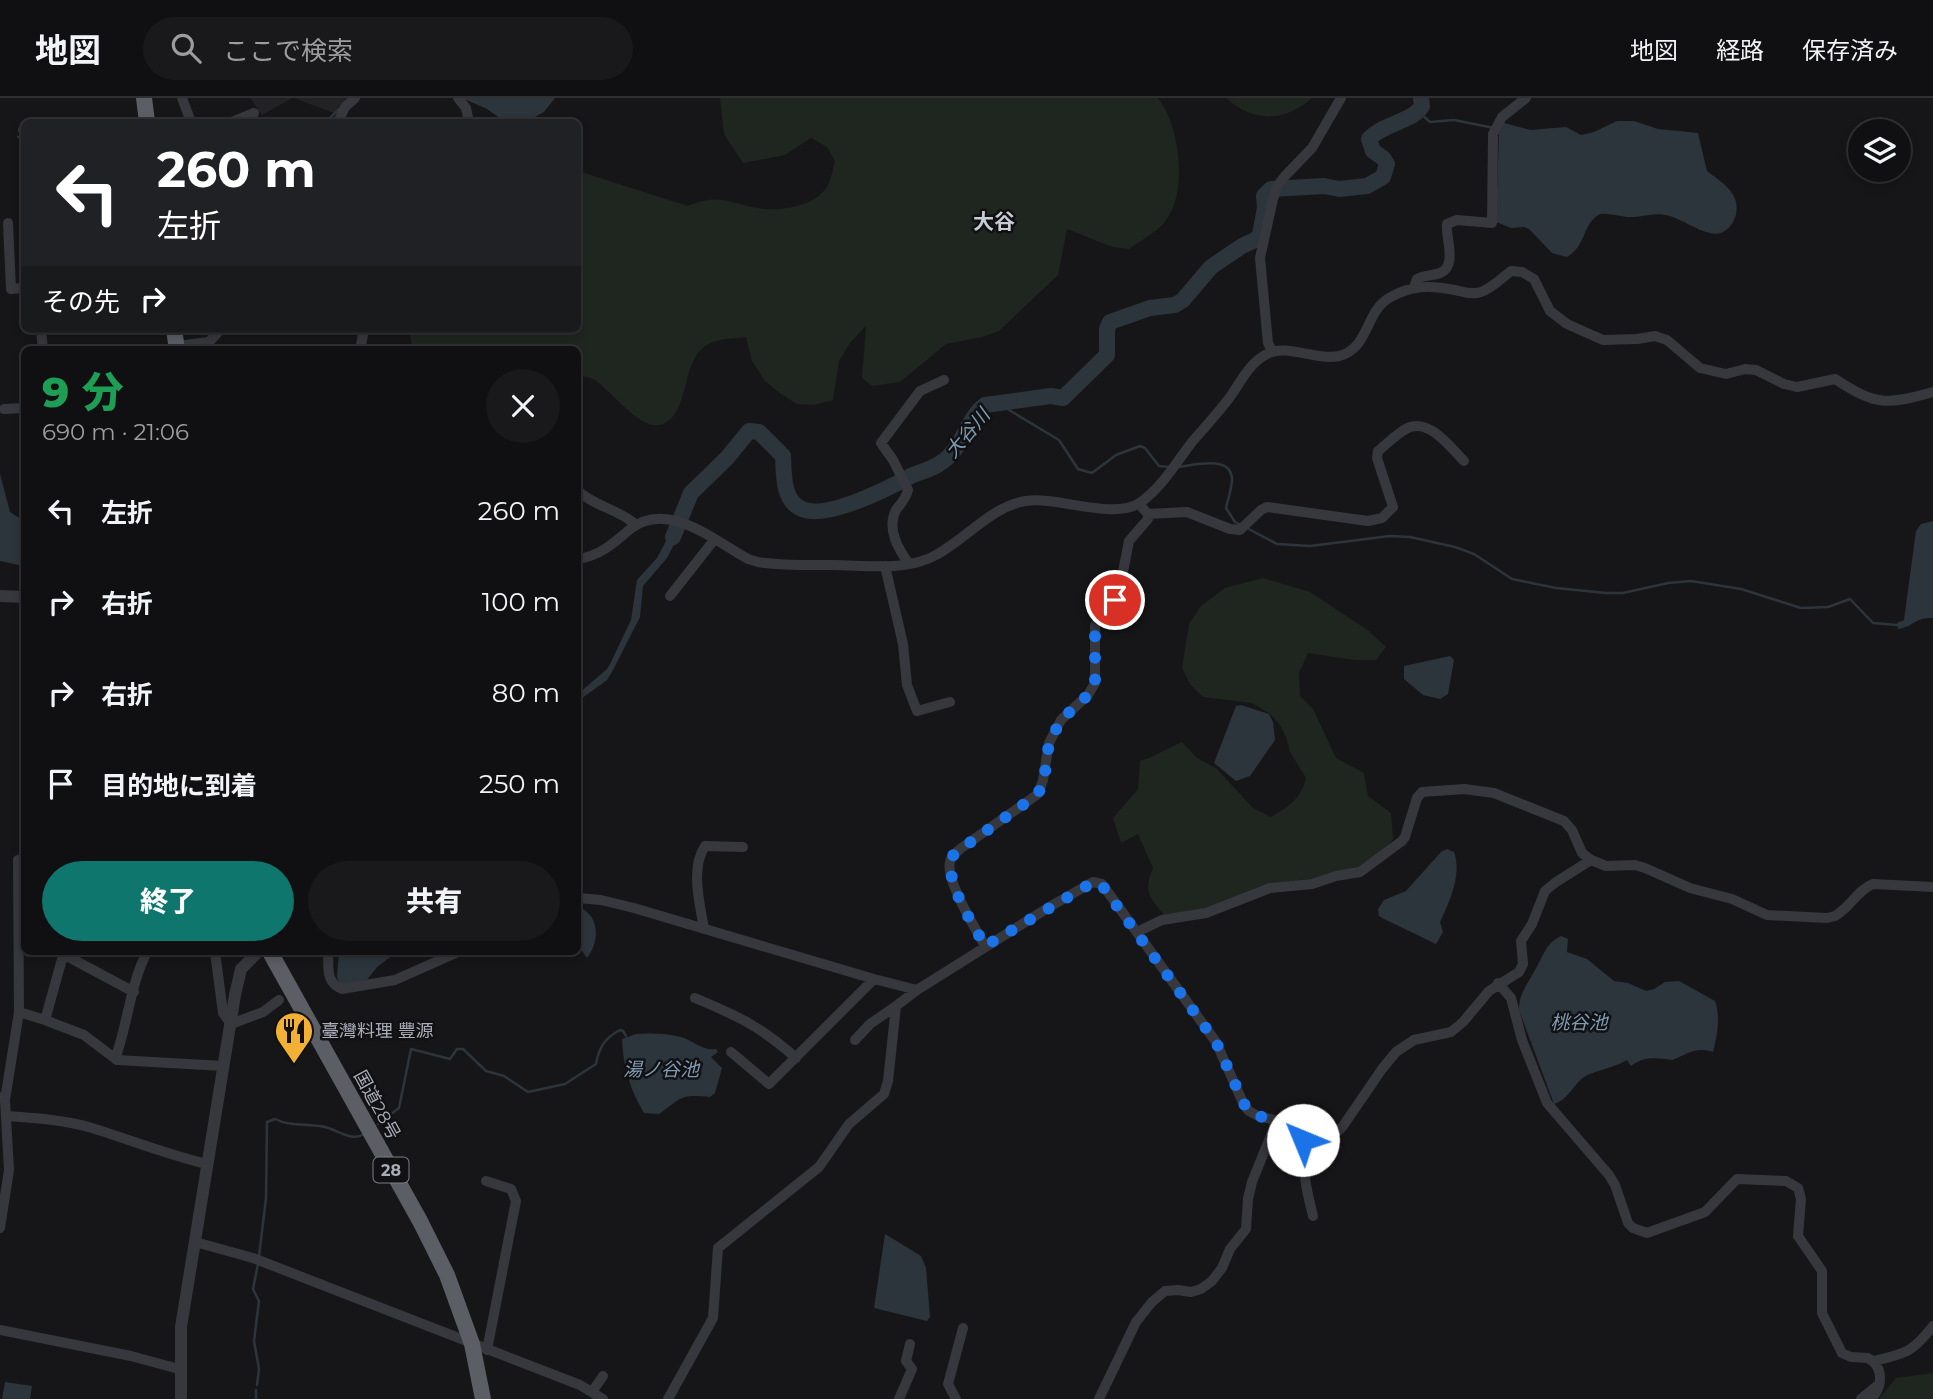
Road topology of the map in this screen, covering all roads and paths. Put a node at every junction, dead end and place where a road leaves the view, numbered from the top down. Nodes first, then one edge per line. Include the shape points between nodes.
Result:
1 (144, 98) edge
2 (182, 98) edge
3 (355, 98) edge
4 (458, 98) edge
5 (1341, 98) edge
6 (1525, 98) edge
7 (254, 114) dead end
8 (147, 119) edge
9 (190, 119) edge
10 (240, 119) edge
11 (339, 119) edge
12 (469, 119) edge
13 (8, 223) dead end
14 (1414, 287) junction
15 (21, 288) edge
16 (218, 333) edge
17 (363, 335) dead end
18 (176, 342) edge
19 (202, 346) edge
20 (361, 346) edge
21 (1272, 351) junction
22 (944, 380) dead end
23 (1933, 392) edge
24 (21, 408) edge
25 (4, 409) dead end
26 (1464, 461) dead end
27 (581, 493) edge
28 (1139, 504) junction
29 (1148, 514) junction
30 (636, 525) junction
31 (713, 540) junction
32 (581, 558) edge
33 (909, 564) junction
34 (885, 566) junction
35 (0, 596) edge
36 (670, 596) dead end
37 (21, 597) edge
38 (950, 702) dead end
39 (743, 847) dead end
40 (21, 859) edge
41 (1591, 860) junction
42 (1933, 887) edge
43 (581, 898) edge
44 (704, 929) junction
45 (1138, 932) junction
46 (21, 940) edge
47 (985, 946) junction
48 (63, 955) edge
49 (68, 955) edge
50 (146, 955) edge
51 (215, 955) edge
52 (255, 955) edge
53 (272, 955) edge
54 (328, 955) edge
55 (451, 955) edge
56 (874, 979) junction
57 (1498, 983) junction
58 (917, 990) junction
59 (134, 992) junction
60 (695, 998) dead end
61 (279, 1000) dead end
62 (896, 1006) junction
63 (19, 1012) junction
64 (45, 1020) junction
65 (231, 1024) junction
66 (855, 1040) dead end
67 (730, 1052) dead end
68 (796, 1058) junction
69 (115, 1059) junction
70 (223, 1066) junction
71 (2, 1098) edge
72 (6, 1116) junction
73 (1277, 1120) junction
74 (1306, 1128) junction
75 (207, 1164) junction
76 (486, 1181) dead end
77 (1313, 1216) dead end
78 (0, 1228) edge
79 (195, 1242) junction
80 (1933, 1326) edge
81 (962, 1328) dead end
82 (0, 1330) edge
83 (910, 1344) dead end
84 (480, 1347) junction
85 (1873, 1361) junction
86 (179, 1368) junction
87 (603, 1376) dead end
88 (1880, 1384) junction
89 (596, 1396) edge
90 (181, 1399) edge
91 (483, 1399) edge
92 (668, 1399) edge
93 (899, 1399) edge
94 (956, 1399) edge
95 (1099, 1399) edge
96 (1861, 1399) edge
97 (1871, 1399) edge

1 - 8 highway
2 - 9 street
3 - 11 street
4 - 12 street
5 - 21 street via 1312,148 1278,185 1273,199 1260,258
6 - 14 street via 1505,114 1493,134 1492,223 1457,220 1447,224 1448,265 1441,273 1417,279
7 - 10 street
13 - 15 street via 11,289
14 - 21 street via 1387,298 1374,311 1358,345 1346,354 1323,357
14 - 23 street via 1483,292 1511,271 1522,272 1534,279 1550,311 1603,340 1654,336 1667,340 1700,368 1726,374 1756,370 1797,387 1835,379 1874,401
16 - 19 street
17 - 20 street
18 - 19 street
21 - 28 street via 1256,360 1155,491
22 - 33 street via 920,391 881,443 904,480 907,495 894,515 894,540
24 - 25 street
26 - 29 street via 1437,434 1422,426 1408,427 1378,451 1393,507 1382,518 1368,521 1267,507 1245,527 1230,529 1187,512
27 - 30 street
28 - 29 street
28 - 33 street via 1111,509 1058,501 1008,505 938,555
29 - 47 street via 1129,541 1115,600 1095,625 1095,683 1061,720 1049,743 1038,794 951,859 953,884
30 - 31 street via 652,518 673,519
30 - 32 street via 604,551
31 - 34 street via 758,562
31 - 36 street
33 - 34 street
34 - 38 street via 903,644 907,685 917,711
35 - 37 street
39 - 44 street via 705,846 701,853 697,870
40 - 46 street
41 - 42 street via 1606,866 1645,867 1690,888 1776,917 1835,916 1873,884
41 - 45 street via 1559,819 1494,793 1434,790 1417,798 1402,841 1360,872 1270,888 1206,913 1162,920
41 - 57 street via 1545,891 1521,941 1521,970
43 - 44 street via 615,903
44 - 56 street
45 - 47 street via 1097,882
45 - 73 street via 1216,1042 1244,1105 1254,1114
46 - 63 street
47 - 58 street
48 - 64 street
49 - 59 street
50 - 59 street
51 - 65 street via 220,999
52 - 65 street via 241,969
53 - 84 highway, 国道28号 / 28 via 439,1259
54 - 55 street via 328,977 342,989 394,980
56 - 58 street
56 - 68 street
57 - 74 street via 1451,1032 1414,1040 1396,1052 1338,1131
57 - 85 street via 1511,998 1547,1103 1609,1175 1628,1223 1647,1233 1705,1212 1737,1179 1794,1184 1801,1199 1798,1236 1822,1270 1821,1308 1828,1327 1842,1353
58 - 62 street
59 - 69 street
60 - 68 street via 746,1020
61 - 65 street via 263,1012
62 - 66 street
62 - 92 street via 884,1094 849,1124 819,1167 718,1248 713,1318
63 - 64 street
63 - 71 street
64 - 69 street via 84,1035
65 - 70 street
67 - 68 street via 769,1084
69 - 70 street
70 - 75 street
71 - 72 street
72 - 75 street via 91,1128
72 - 78 street via 9,1170
73 - 74 street
73 - 95 street via 1252,1182 1246,1229 1222,1268 1207,1286 1191,1293 1166,1291 1152,1302 1137,1320
74 - 77 street via 1303,1153
75 - 79 street
76 - 84 street via 511,1189 516,1201
79 - 84 street via 255,1259
79 - 86 street
80 - 85 street via 1906,1353
81 - 94 street via 948,1384
82 - 86 street
83 - 93 street via 906,1361 912,1369
84 - 89 street
84 - 91 highway, 国道28号 / 28
85 - 88 street
86 - 90 street
87 - 89 street
88 - 96 street
88 - 97 street

